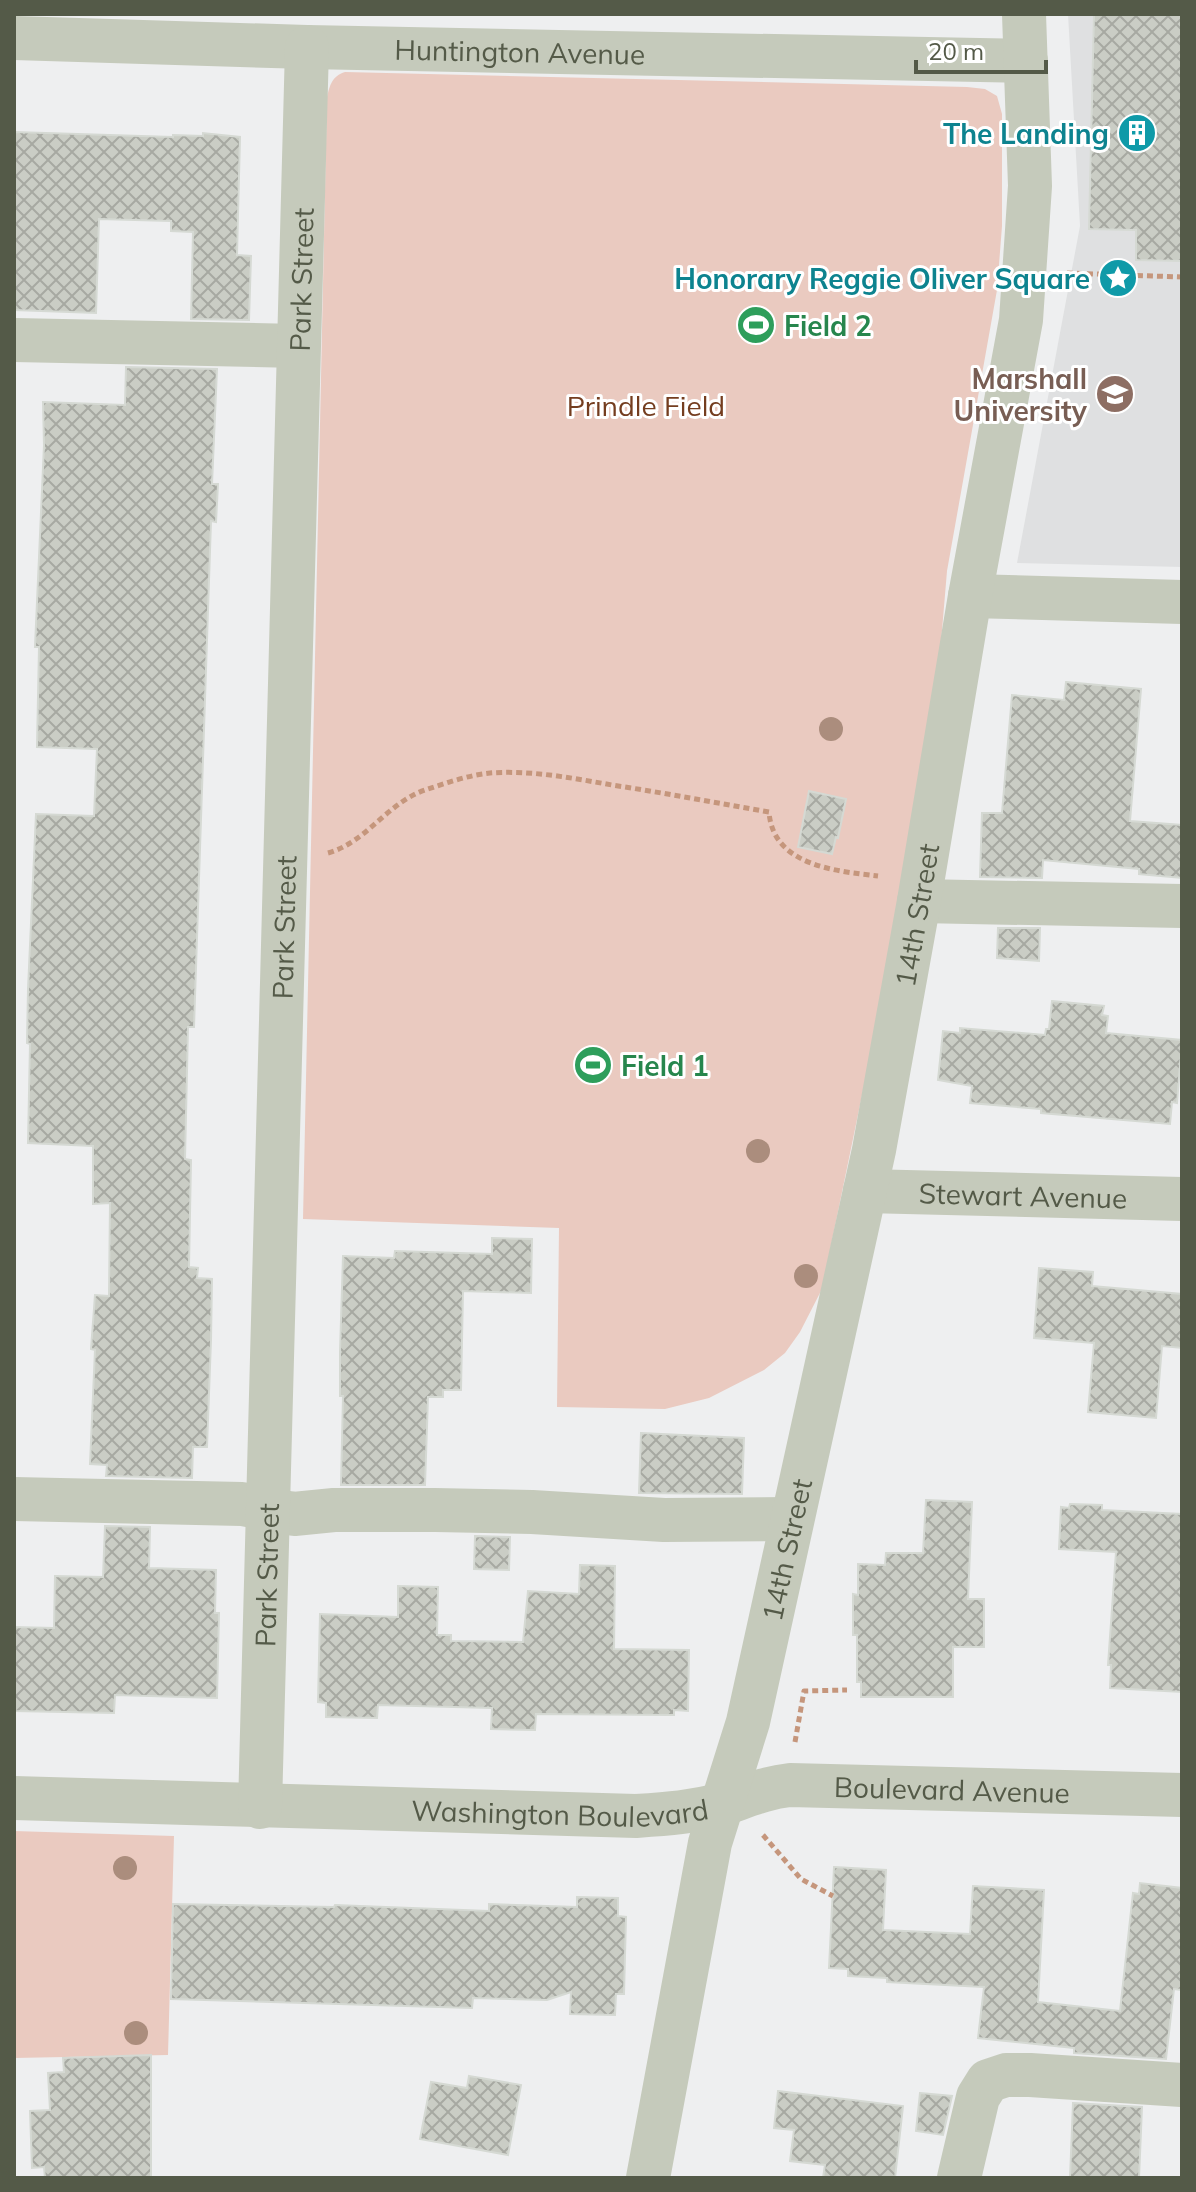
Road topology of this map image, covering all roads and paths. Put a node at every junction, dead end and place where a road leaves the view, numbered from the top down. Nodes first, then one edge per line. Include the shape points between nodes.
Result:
1 (1024, 14) edge
2 (14, 38) edge
3 (307, 47) junction
4 (1026, 61) junction
5 (1062, 272) dead end
6 (1182, 277) edge
7 (14, 340) edge
8 (298, 346) junction
9 (970, 596) junction
10 (1182, 602) edge
11 (320, 855) dead end
12 (881, 877) dead end
13 (919, 901) junction
14 (1182, 906) edge
15 (865, 1191) junction
16 (1182, 1199) edge
17 (14, 1499) edge
18 (270, 1510) junction
19 (791, 1519) junction
20 (847, 1690) dead end
21 (795, 1743) dead end
22 (1182, 1795) edge
23 (14, 1798) edge
24 (723, 1804) junction
25 (260, 1807) junction
26 (759, 1830) dead end
27 (833, 1896) dead end
28 (1182, 2085) edge
29 (648, 2178) edge
30 (959, 2178) edge

1 - 4 street, 14th Street
2 - 3 street, Huntington Avenue
3 - 4 street, Huntington Avenue
3 - 8 street, Park Street
4 - 9 street, 14th Street via 1030,186 1021,320
5 - 6 path
7 - 8 street
8 - 18 street, Park Street
9 - 10 street
9 - 13 street, 14th Street
11 - 12 path via 362,837 421,792 487,773 519,772 769,812 776,838 796,856 820,868
13 - 14 street
13 - 15 street, 14th Street
15 - 16 street, Stewart Avenue
15 - 19 street, 14th Street
17 - 18 street via 242,1504
18 - 19 street
18 - 25 street, Park Street
19 - 24 street, 14th Street via 748,1722
20 - 21 path via 804,1691
22 - 24 street, Boulevard Avenue via 790,1785
23 - 25 street, Washington Boulevard
24 - 25 street, Washington Boulevard via 636,1816
24 - 29 street, Washington Boulevard via 704,1874
26 - 27 path via 801,1879
28 - 30 street via 1030,2075 988,2081 978,2097

